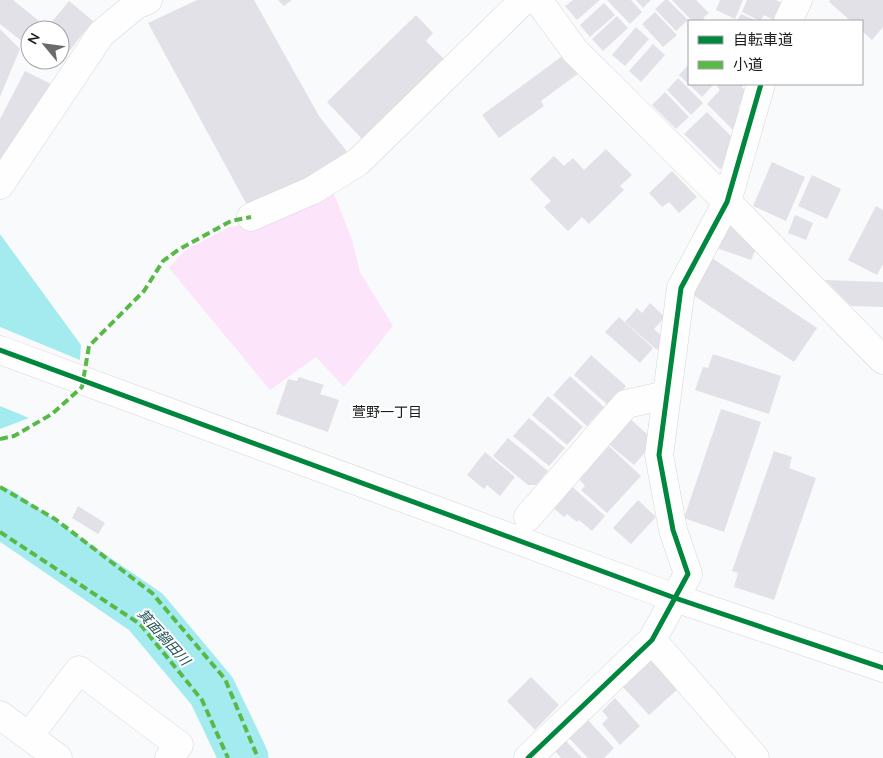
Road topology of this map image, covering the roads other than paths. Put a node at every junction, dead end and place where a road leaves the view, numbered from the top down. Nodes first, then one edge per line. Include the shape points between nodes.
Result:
1 (148, 0) edge
2 (524, 0) edge
3 (538, 0) edge
4 (798, 0) edge
5 (788, 20) edge
6 (761, 85) edge
7 (0, 185) edge
8 (727, 202) junction
9 (251, 218) dead end
10 (0, 350) edge
11 (883, 360) edge
12 (667, 395) junction
13 (528, 516) dead end
14 (675, 598) junction
15 (652, 640) junction
16 (883, 668) edge
17 (0, 715) edge
18 (29, 736) junction
19 (58, 758) edge
20 (169, 758) edge
21 (528, 758) edge
22 (755, 758) edge

1 - 7 street via 136,5 102,34
2 - 9 street via 358,162 313,190
3 - 8 street via 575,51
4 - 5 street
6 - 8 street
8 - 11 street
8 - 12 street via 681,288
10 - 14 street
12 - 13 street via 626,404
12 - 14 street via 659,455 673,530 688,574
14 - 15 street
14 - 16 street
15 - 21 street
15 - 22 street
17 - 18 street
18 - 19 street
18 - 20 street via 79,670 178,745

